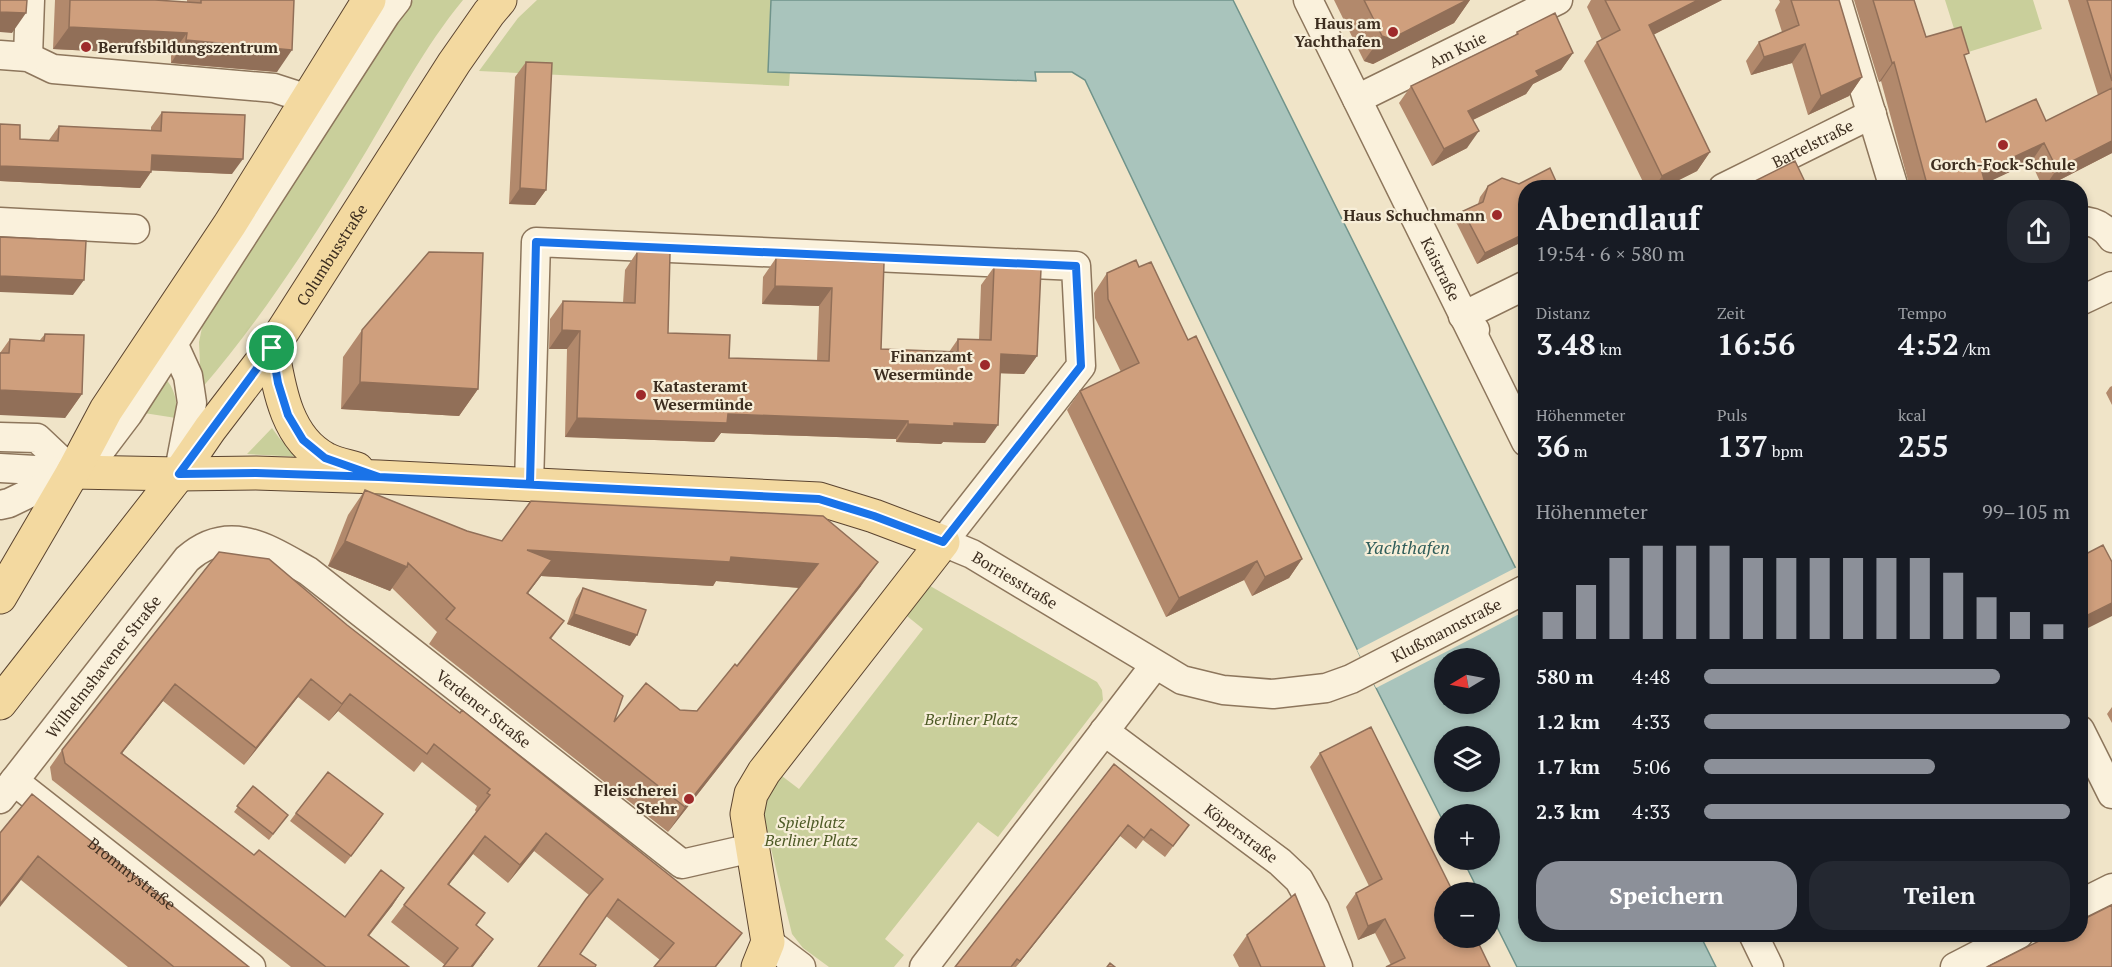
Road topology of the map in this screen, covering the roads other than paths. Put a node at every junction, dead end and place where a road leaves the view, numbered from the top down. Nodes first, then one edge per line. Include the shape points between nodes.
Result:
1 (30, 0) edge
2 (369, 0) edge
3 (397, 0) edge
4 (500, 0) edge
5 (1308, 0) edge
6 (1558, 0) edge
7 (1837, 0) edge
8 (14, 56) edge
9 (308, 99) junction
10 (1357, 99) junction
11 (1872, 114) junction
12 (1739, 180) edge
13 (1892, 180) edge
14 (0, 222) edge
15 (2088, 222) edge
16 (135, 229) dead end
17 (2112, 238) edge
18 (2112, 286) edge
19 (1518, 289) edge
20 (2088, 297) edge
21 (1463, 316) junction
22 (173, 343) junction
23 (272, 348) junction
24 (1518, 386) edge
25 (1518, 426) edge
26 (0, 437) edge
27 (0, 468) edge
28 (73, 472) junction
29 (179, 474) junction
30 (379, 477) junction
31 (530, 484) junction
32 (0, 504) edge
33 (215, 542) joint
34 (943, 542) junction
35 (1518, 593) edge
36 (0, 597) edge
37 (1155, 665) junction
38 (1367, 671) joint
39 (0, 703) edge
40 (1104, 731) junction
41 (2088, 746) edge
42 (7, 790) edge
43 (2112, 794) edge
44 (752, 849) junction
45 (2112, 888) edge
46 (2088, 900) edge
47 (1757, 942) edge
48 (2003, 942) edge
49 (763, 955) edge
50 (251, 967) edge
51 (801, 967) edge
52 (924, 967) edge
53 (1338, 967) edge
54 (1768, 967) edge
55 (1955, 967) edge

1 - 8 street
2 - 9 main road
3 - 22 street
4 - 23 main road, Columbusstraße via 454,63
5 - 10 street, Kaistraße
6 - 10 street, Am Knie
7 - 11 street
8 - 9 street via 53,69 274,88
9 - 28 main road via 106,410
10 - 21 street, Kaistraße
11 - 12 street, Bartelstraße
11 - 13 street
14 - 16 street
15 - 17 street via 2102,226
18 - 20 street
19 - 21 street
21 - 24 street
21 - 25 street, Kaistraße
22 - 28 street via 100,451
22 - 29 street via 188,375 192,403
23 - 29 main road, Columbusstraße
23 - 30 main road via 288,415 303,440 325,458
26 - 28 street via 37,438
27 - 28 street, Borriesstraße
28 - 29 main road, Borriesstraße
28 - 32 street, Borriesstraße via 9,504
28 - 36 main road
29 - 30 main road, Borriesstraße
29 - 39 main road, Columbusstraße
30 - 31 main road, Borriesstraße
31 - 34 main road, Borriesstraße via 819,499
31 - 34 street via 536,242 1076,266 1081,366
33 - 42 street, Wilhelmshavener Straße via 187,559
33 - 44 street, Verdener Straße via 260,544 308,571 682,864
34 - 37 street, Borriesstraße via 972,554
34 - 44 main road via 764,772 751,794 747,814
35 - 38 street, Klußmannstraße
37 - 38 street, Borriesstraße via 1182,680 1223,690 1273,694 1326,688
37 - 40 street
40 - 52 street
40 - 53 street, Köperstraße via 1299,880
41 - 43 street
42 - 50 street, Brommystraße
44 - 49 main road
45 - 46 street
47 - 54 street
48 - 55 street
49 - 51 street

